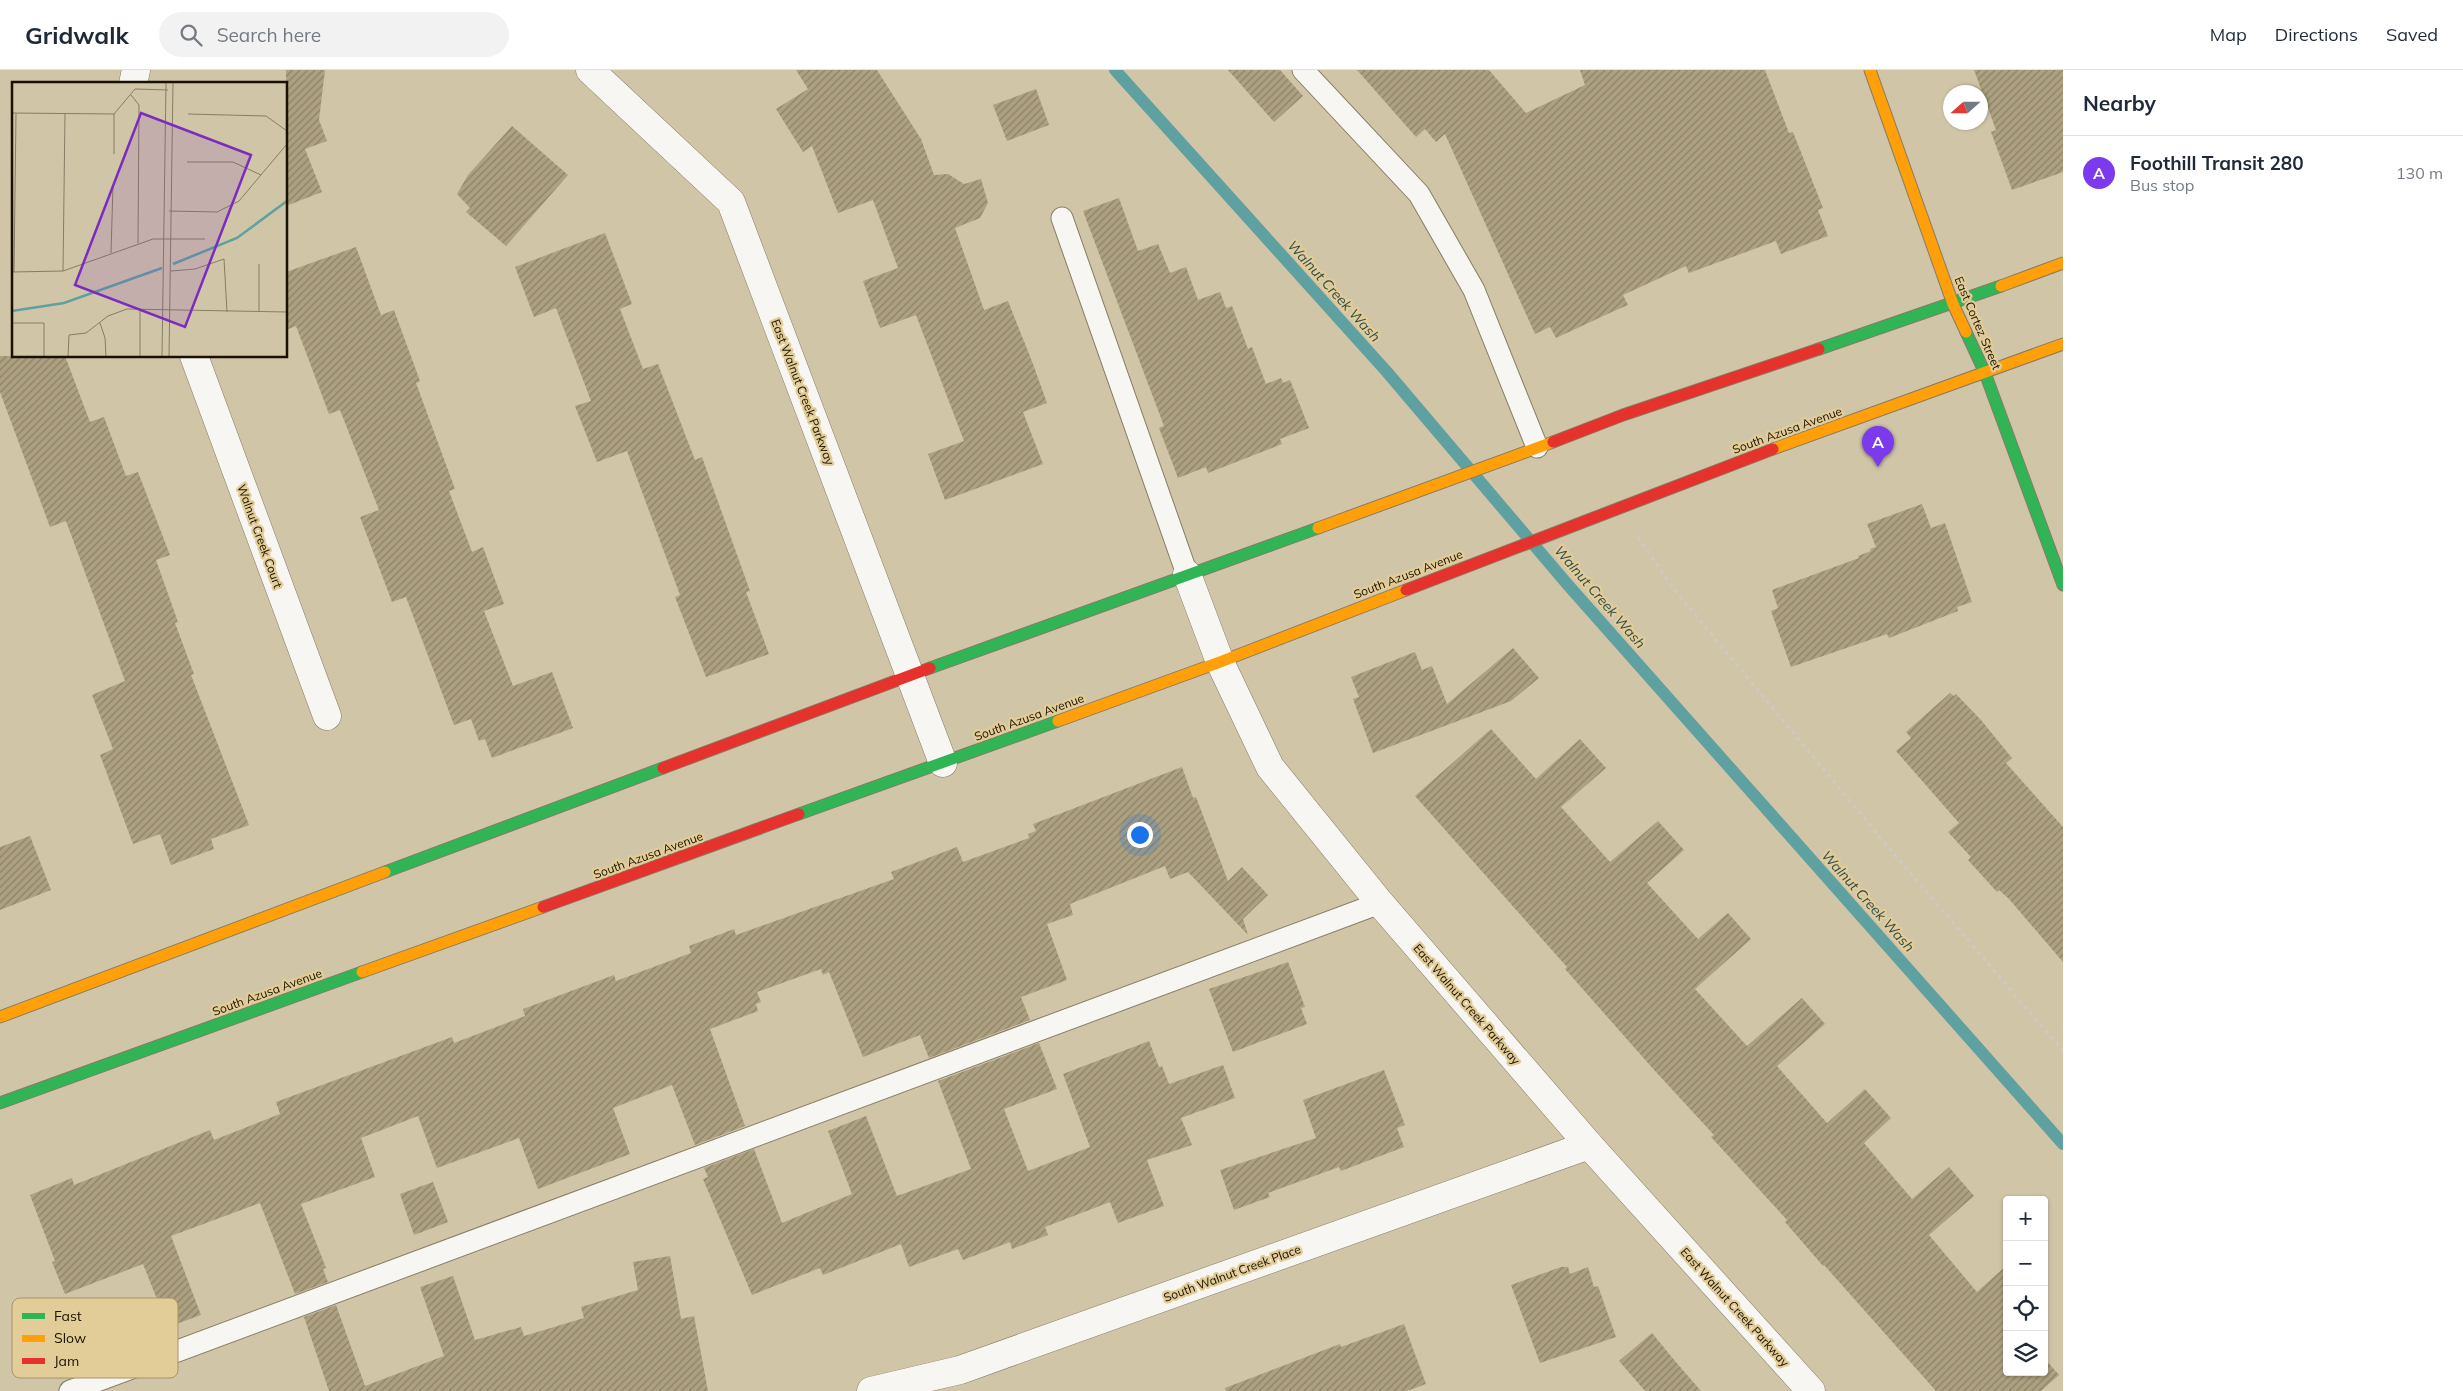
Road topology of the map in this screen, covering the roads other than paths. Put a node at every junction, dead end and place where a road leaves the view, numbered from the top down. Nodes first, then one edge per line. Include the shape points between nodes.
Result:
1 (590, 70) edge
2 (1303, 70) edge
3 (1870, 70) edge
4 (1062, 218) dead end
5 (2063, 263) edge
6 (1953, 304) junction
7 (2063, 344) edge
8 (195, 358) edge
9 (1985, 374) junction
10 (1528, 450) junction
11 (1187, 574) junction
12 (2063, 585) edge
13 (1220, 662) junction
14 (910, 675) junction
15 (327, 716) dead end
16 (943, 763) junction
17 (1380, 903) junction
18 (0, 1017) edge
19 (0, 1103) edge
20 (1589, 1145) junction
21 (178, 1351) edge
22 (105, 1378) edge
23 (70, 1391) edge
24 (872, 1391) edge
25 (1810, 1391) edge

1 - 14 street, East Walnut Creek Parkway via 731,202
2 - 10 lane via 1418,194 1474,290 1506,366
3 - 6 main road, East Cortez Street
4 - 11 lane
5 - 6 main road
6 - 9 main road, East Cortez Street
6 - 10 main road
7 - 9 main road, South Azusa Avenue
8 - 15 street, Walnut Creek Court
9 - 12 main road, East Cortez Street
9 - 13 main road, South Azusa Avenue via 1624,506
10 - 11 main road via 1426,490
11 - 13 street, East Walnut Creek Parkway
11 - 14 main road
13 - 16 main road, South Azusa Avenue
13 - 17 street, East Walnut Creek Parkway via 1270,767
14 - 16 street, East Walnut Creek Parkway
14 - 18 main road
16 - 19 main road, South Azusa Avenue
17 - 20 street, East Walnut Creek Parkway
17 - 21 lane
20 - 24 street, South Walnut Creek Place via 960,1370
20 - 25 street, East Walnut Creek Parkway
22 - 23 lane

